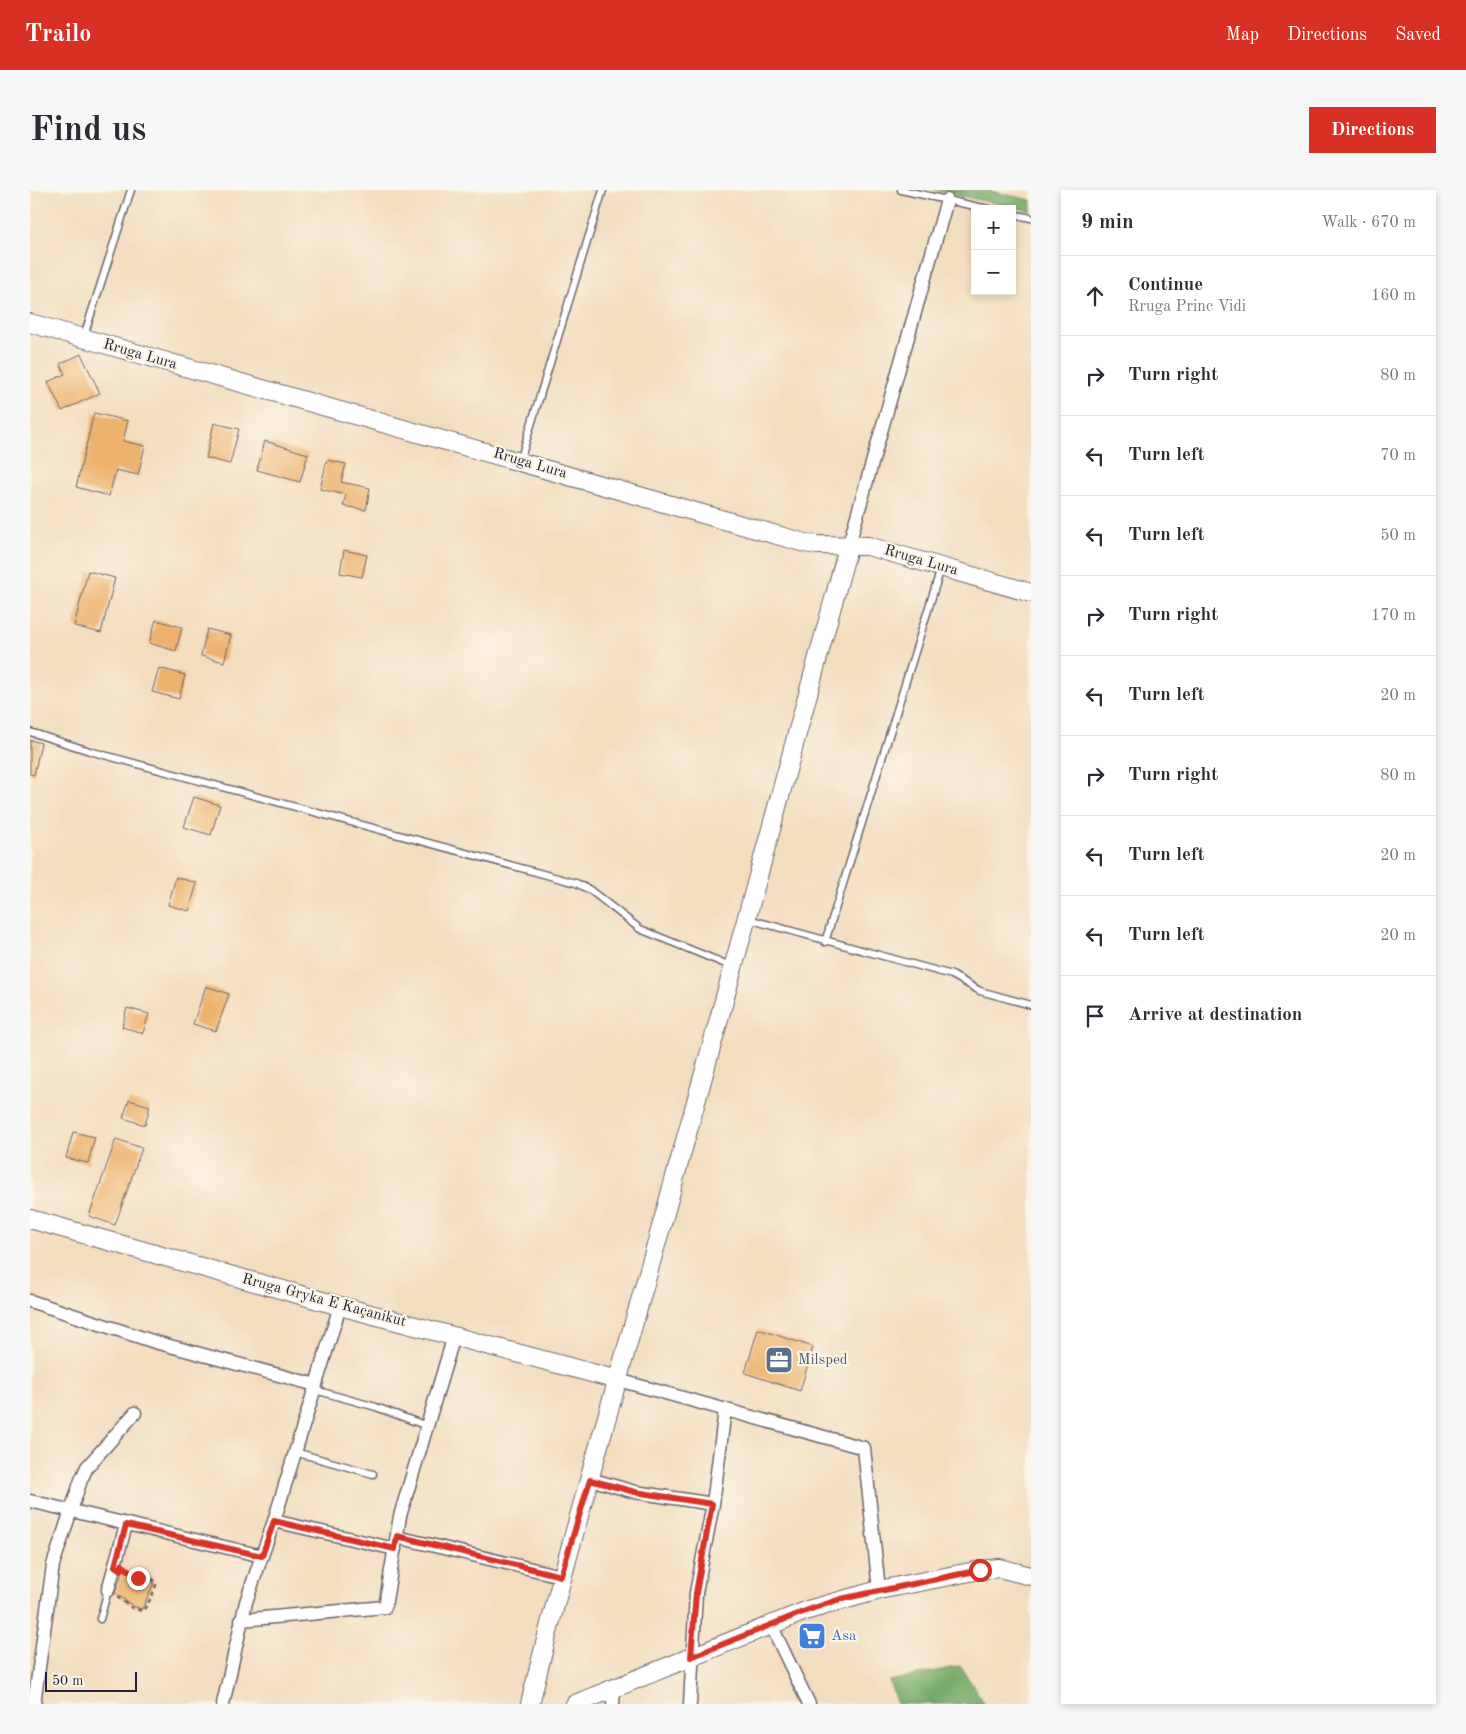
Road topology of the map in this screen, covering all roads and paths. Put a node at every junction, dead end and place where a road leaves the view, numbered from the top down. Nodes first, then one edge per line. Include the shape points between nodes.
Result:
1 (131, 190) edge
2 (604, 190) edge
3 (901, 190) edge
4 (947, 200) junction
5 (971, 205) edge
6 (1016, 215) edge
7 (1031, 218) edge
8 (30, 324) edge
9 (84, 339) junction
10 (520, 461) junction
11 (849, 544) junction
12 (941, 567) junction
13 (1031, 592) edge
14 (30, 732) edge
15 (747, 919) junction
16 (825, 942) junction
17 (734, 967) junction
18 (1031, 1005) edge
19 (30, 1219) edge
20 (30, 1301) edge
21 (340, 1306) junction
22 (454, 1336) junction
23 (618, 1380) junction
24 (315, 1388) junction
25 (725, 1409) junction
26 (135, 1414) dead end
27 (428, 1426) junction
28 (295, 1452) junction
29 (372, 1474) dead end
30 (590, 1480) junction
31 (30, 1501) edge
32 (712, 1504) junction
33 (70, 1512) junction
34 (274, 1521) junction
35 (126, 1525) junction
36 (396, 1543) junction
37 (262, 1556) junction
38 (115, 1566) junction
39 (561, 1576) junction
40 (1031, 1576) edge
41 (108, 1590) junction
42 (879, 1590) junction
43 (100, 1619) dead end
44 (241, 1620) junction
45 (770, 1625) junction
46 (691, 1657) junction
47 (613, 1696) edge
48 (34, 1704) edge
49 (222, 1704) edge
50 (530, 1704) edge
51 (575, 1704) edge
52 (690, 1704) edge
53 (809, 1704) edge

1 - 9 lane
2 - 10 lane
3 - 4 lane
4 - 5 lane
4 - 11 street
6 - 7 lane
8 - 9 street, Rruga Lura
9 - 10 street, Rruga Lura
10 - 11 street, Rruga Lura via 805,543
11 - 12 street, Rruga Lura via 868,546
11 - 15 street
12 - 13 street, Rruga Lura
12 - 16 lane
14 - 17 lane via 576,883 640,929
15 - 16 lane
15 - 17 street
16 - 18 lane via 952,975 980,991
17 - 23 street
19 - 21 street, Rruga Gryka E Kaçanikut
20 - 24 street via 155,1342
21 - 22 street, Rruga Gryka E Kaçanikut
21 - 24 street
22 - 23 street, Rruga Gryka E Kaçanikut
22 - 27 street
23 - 25 street
23 - 30 street
24 - 27 lane
24 - 28 street
25 - 32 street
25 - 42 street via 864,1448
26 - 33 street via 87,1467
27 - 36 street via 400,1516
28 - 29 lane
28 - 34 street
30 - 32 street via 635,1492
30 - 39 street
31 - 33 street
32 - 46 street via 696,1593
33 - 35 street
33 - 48 street via 54,1565
34 - 36 street
34 - 37 street
35 - 37 street
35 - 38 street
36 - 39 street
36 - 44 street via 386,1607
37 - 44 street
38 - 41 street
38 - 41 path via 121,1570 122,1565 138,1578 145,1572 156,1583 142,1611 132,1608
39 - 50 street
40 - 42 street via 1000,1568
41 - 43 lane
42 - 45 street
44 - 49 street
45 - 46 street
45 - 53 street
46 - 47 street
46 - 52 street
47 - 51 street

